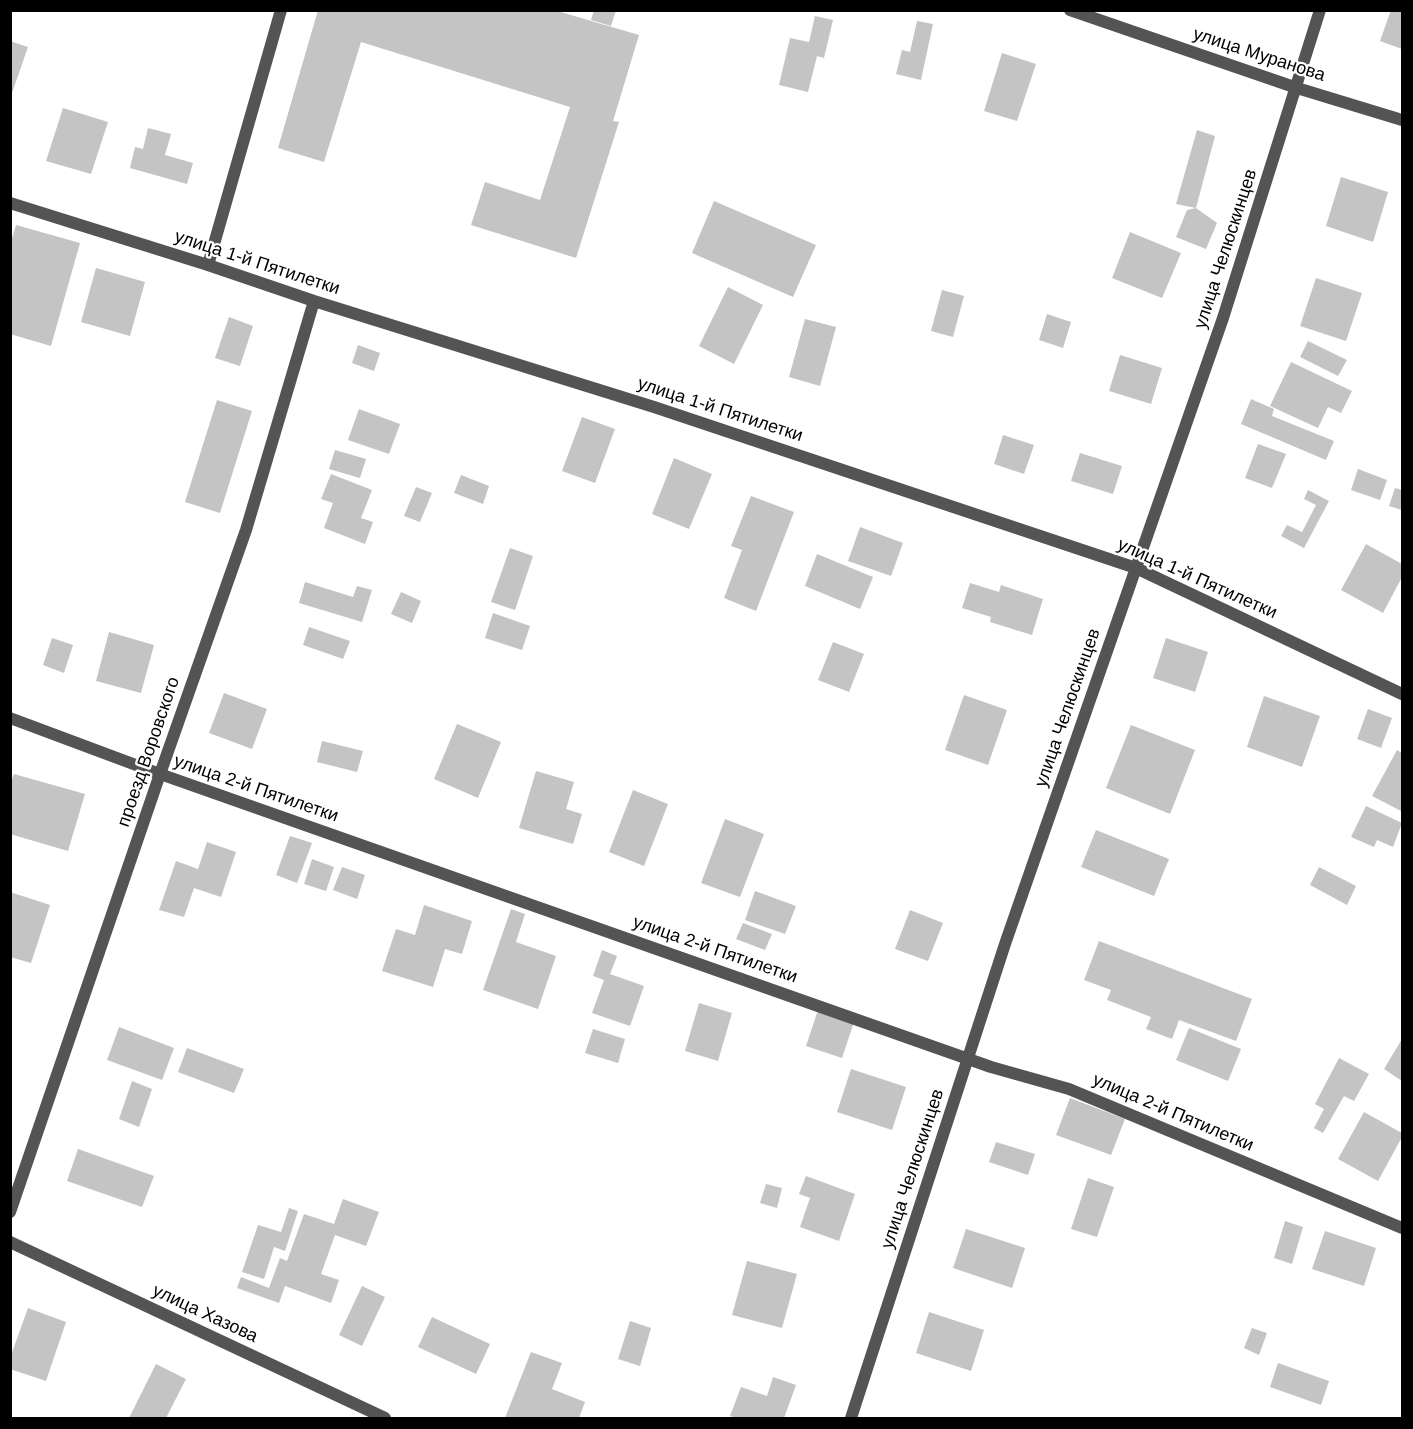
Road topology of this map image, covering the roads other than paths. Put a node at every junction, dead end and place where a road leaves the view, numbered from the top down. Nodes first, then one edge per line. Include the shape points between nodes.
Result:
1 (281, 10) edge
2 (1071, 10) edge
3 (1320, 10) edge
4 (1297, 88) junction
5 (1402, 120) edge
6 (10, 203) edge
7 (208, 265) junction
8 (314, 302) junction
9 (1136, 568) junction
10 (1402, 694) edge
11 (10, 718) edge
12 (160, 774) junction
13 (968, 1058) junction
14 (10, 1212) edge
15 (1402, 1227) edge
16 (10, 1242) edge
17 (385, 1419) edge
18 (851, 1419) edge

1 - 7 street
2 - 4 street, улица Муранова
3 - 4 street, улица Челюскинцев
4 - 5 street, улица Муранова
4 - 9 street, улица Челюскинцев
6 - 7 street, улица 1-й Пятилетки
7 - 8 street, улица 1-й Пятилетки
8 - 9 street, улица 1-й Пятилетки via 654,407
8 - 12 street, проезд Воровского via 246,530
9 - 10 street, улица 1-й Пятилетки
9 - 13 street, улица Челюскинцев
11 - 12 street, улица 2-й Пятилетки
12 - 13 street, улица 2-й Пятилетки
12 - 14 street, проезд Воровского
13 - 15 street, улица 2-й Пятилетки via 1069,1089
13 - 18 street, улица Челюскинцев
16 - 17 street, улица Хазова

